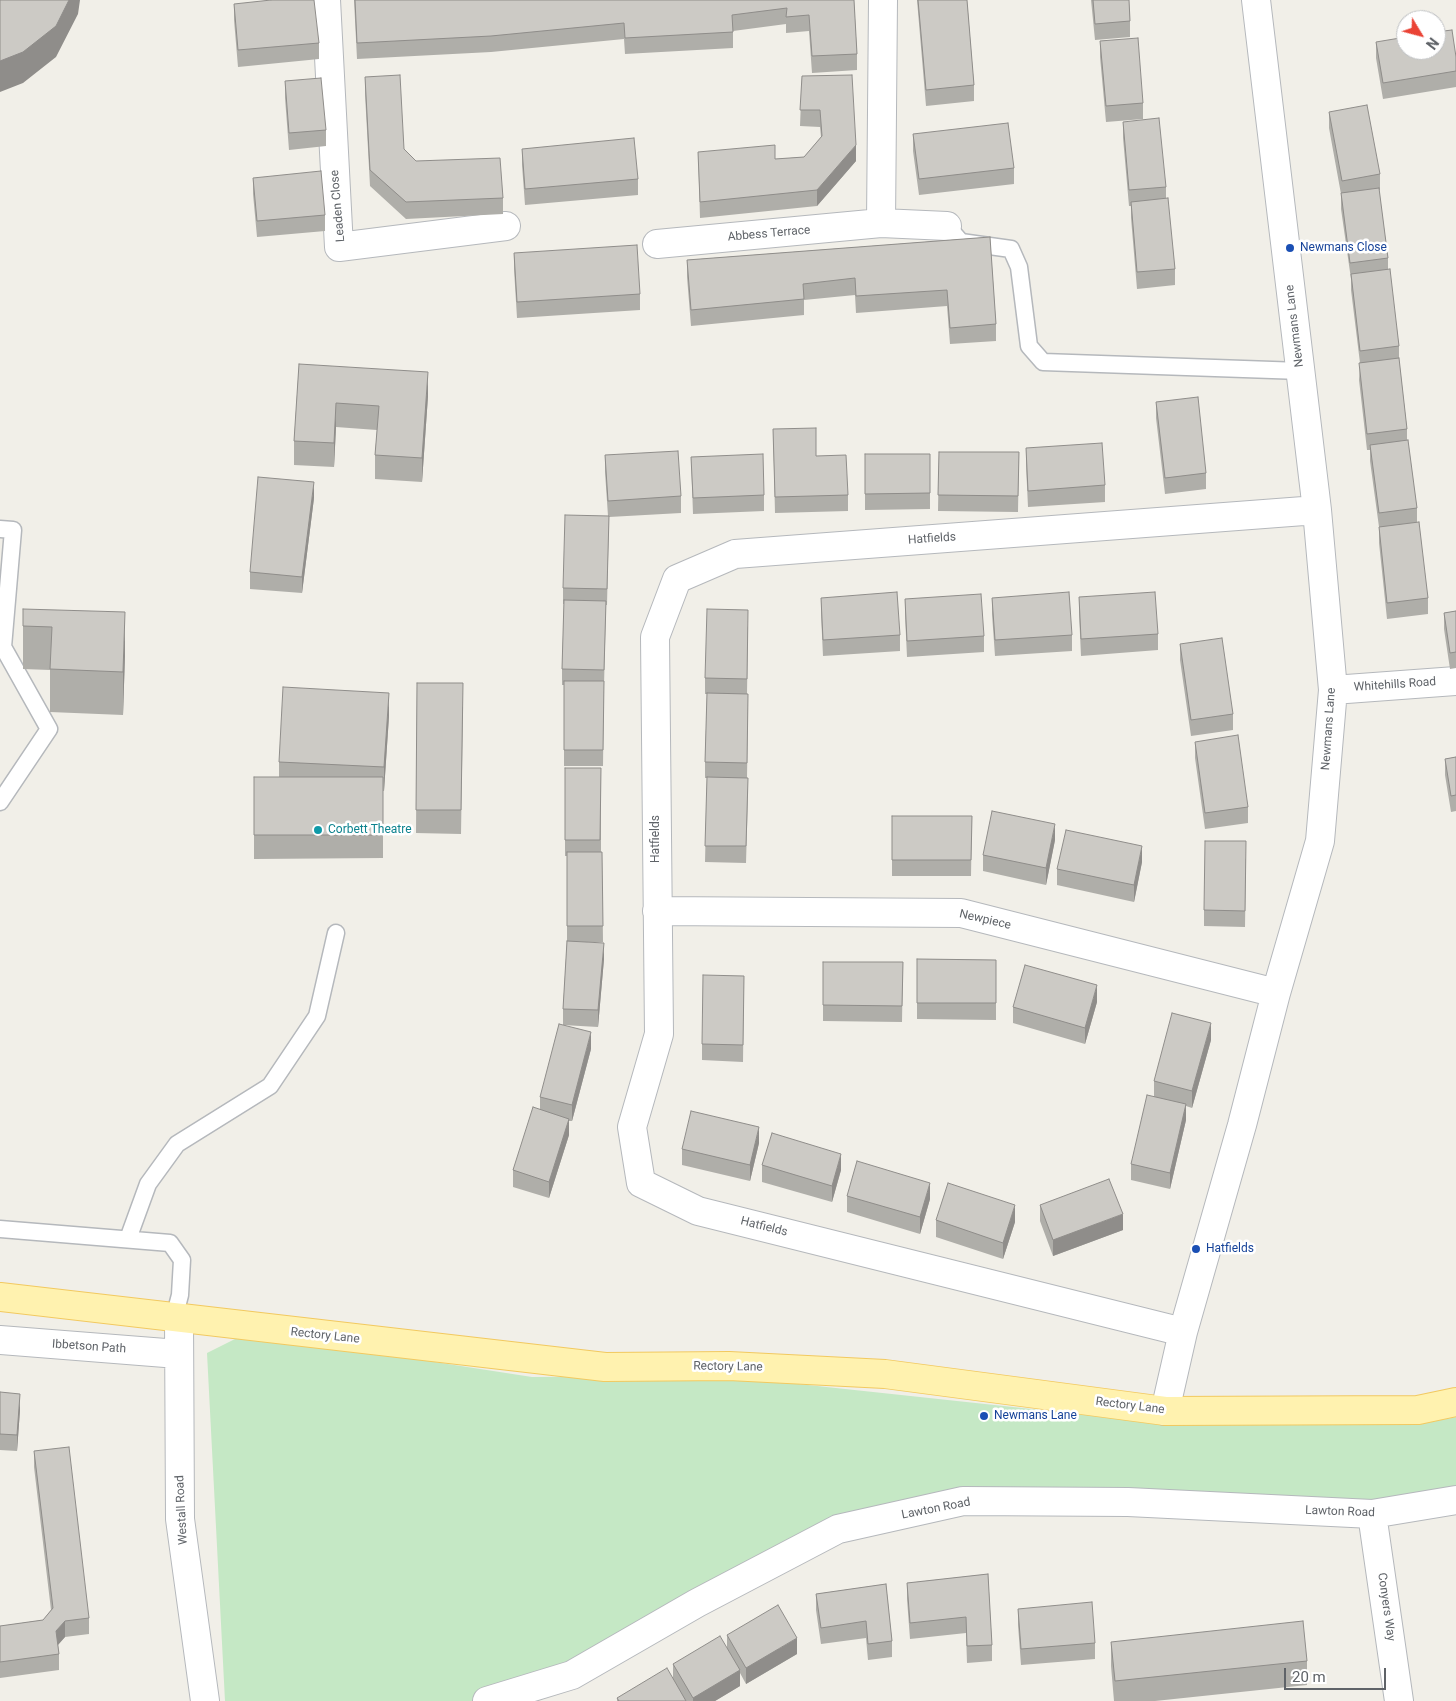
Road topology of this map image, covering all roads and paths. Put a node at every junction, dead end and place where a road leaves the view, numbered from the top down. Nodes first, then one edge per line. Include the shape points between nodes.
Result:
1 (326, 0) edge
2 (883, 0) edge
3 (1256, 0) edge
4 (881, 223) junction
5 (506, 226) dead end
6 (947, 226) joint
7 (657, 244) dead end
8 (1301, 371) junction
9 (1317, 510) junction
10 (0, 529) edge
11 (1456, 681) edge
12 (1333, 690) junction
13 (0, 802) edge
14 (656, 911) junction
15 (336, 933) dead end
16 (1276, 993) junction
17 (0, 1229) edge
18 (128, 1239) junction
19 (0, 1297) edge
20 (176, 1318) junction
21 (1183, 1332) junction
22 (0, 1340) edge
23 (178, 1354) junction
24 (1456, 1402) edge
25 (1165, 1411) junction
26 (1456, 1500) edge
27 (1372, 1514) junction
28 (204, 1701) edge
29 (487, 1701) edge
30 (1399, 1701) edge

1 - 5 street, Leaden Close via 340,247
2 - 4 street
3 - 8 street, Newmans Lane
4 - 6 street, Abbess Terrace
4 - 7 street, Abbess Terrace
6 - 8 lane via 961,242 1011,249 1019,267 1029,346 1043,362
8 - 9 street, Newmans Lane
9 - 12 street, Newmans Lane
9 - 14 street, Hatfields via 735,554 677,579 655,637
10 - 13 lane via 12,530 3,647 49,729
11 - 12 street, Whitehills Road
12 - 16 street, Newmans Lane via 1320,842
14 - 16 street, Newpiece via 961,913
14 - 21 street, Hatfields via 659,1034 632,1127 641,1183 698,1211
15 - 18 lane via 318,1016 270,1086 177,1144 148,1184
16 - 21 street, Newmans Lane
17 - 18 lane
18 - 20 lane via 170,1243 182,1260
19 - 20 main road, Rectory Lane
20 - 23 street, Westall Road
20 - 25 main road, Rectory Lane via 605,1367 729,1366 886,1374
21 - 25 street, Newmans Lane
22 - 23 street, Ibbetson Path
23 - 28 street, Westall Road via 180,1519
24 - 25 main road, Rectory Lane via 1418,1410
26 - 27 street, Lawton Road
27 - 29 street, Lawton Road via 1128,1502 963,1501 838,1529 697,1602 572,1675
27 - 30 street, Conyers Way

